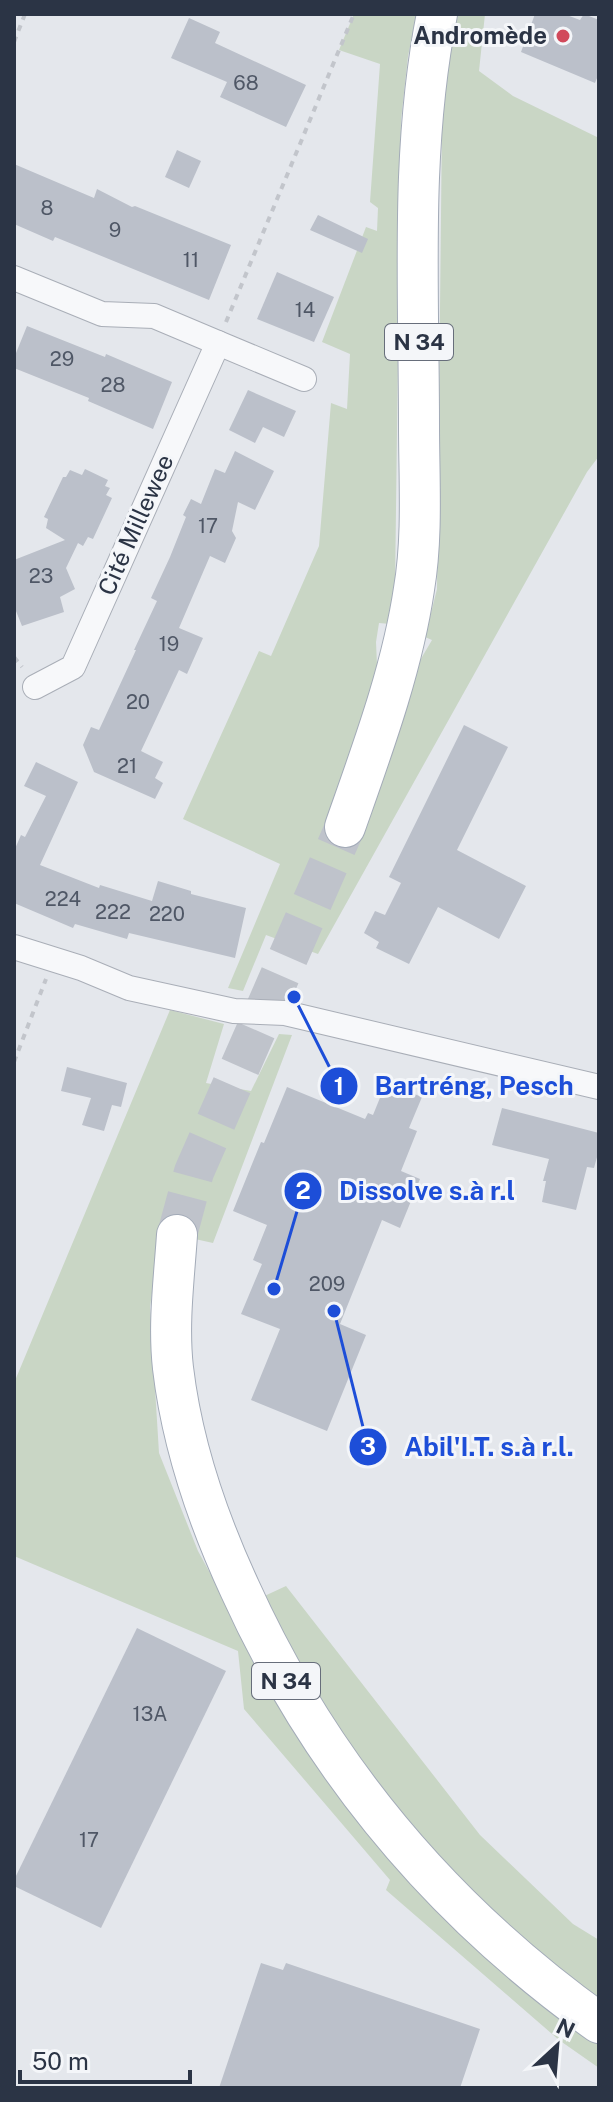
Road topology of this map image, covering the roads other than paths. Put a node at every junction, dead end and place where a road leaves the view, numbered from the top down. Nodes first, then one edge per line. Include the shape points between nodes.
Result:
1 (437, 14) edge
2 (14, 278) edge
3 (218, 343) junction
4 (304, 379) dead end
5 (35, 687) dead end
6 (345, 827) tunnel mouth
7 (14, 947) edge
8 (599, 1087) edge
9 (177, 1235) tunnel mouth
10 (599, 2023) edge

1 - 6 main road, N 34 via 421,121 418,184 415,588 375,742
2 - 3 street via 102,314 154,316
3 - 4 street
3 - 5 street, Cité Millewee via 73,667
7 - 8 street via 129,988 234,1011 285,1013
9 - 10 main road, N 34 via 173,1368 184,1423 205,1502 259,1632 300,1708 377,1815 495,1940

